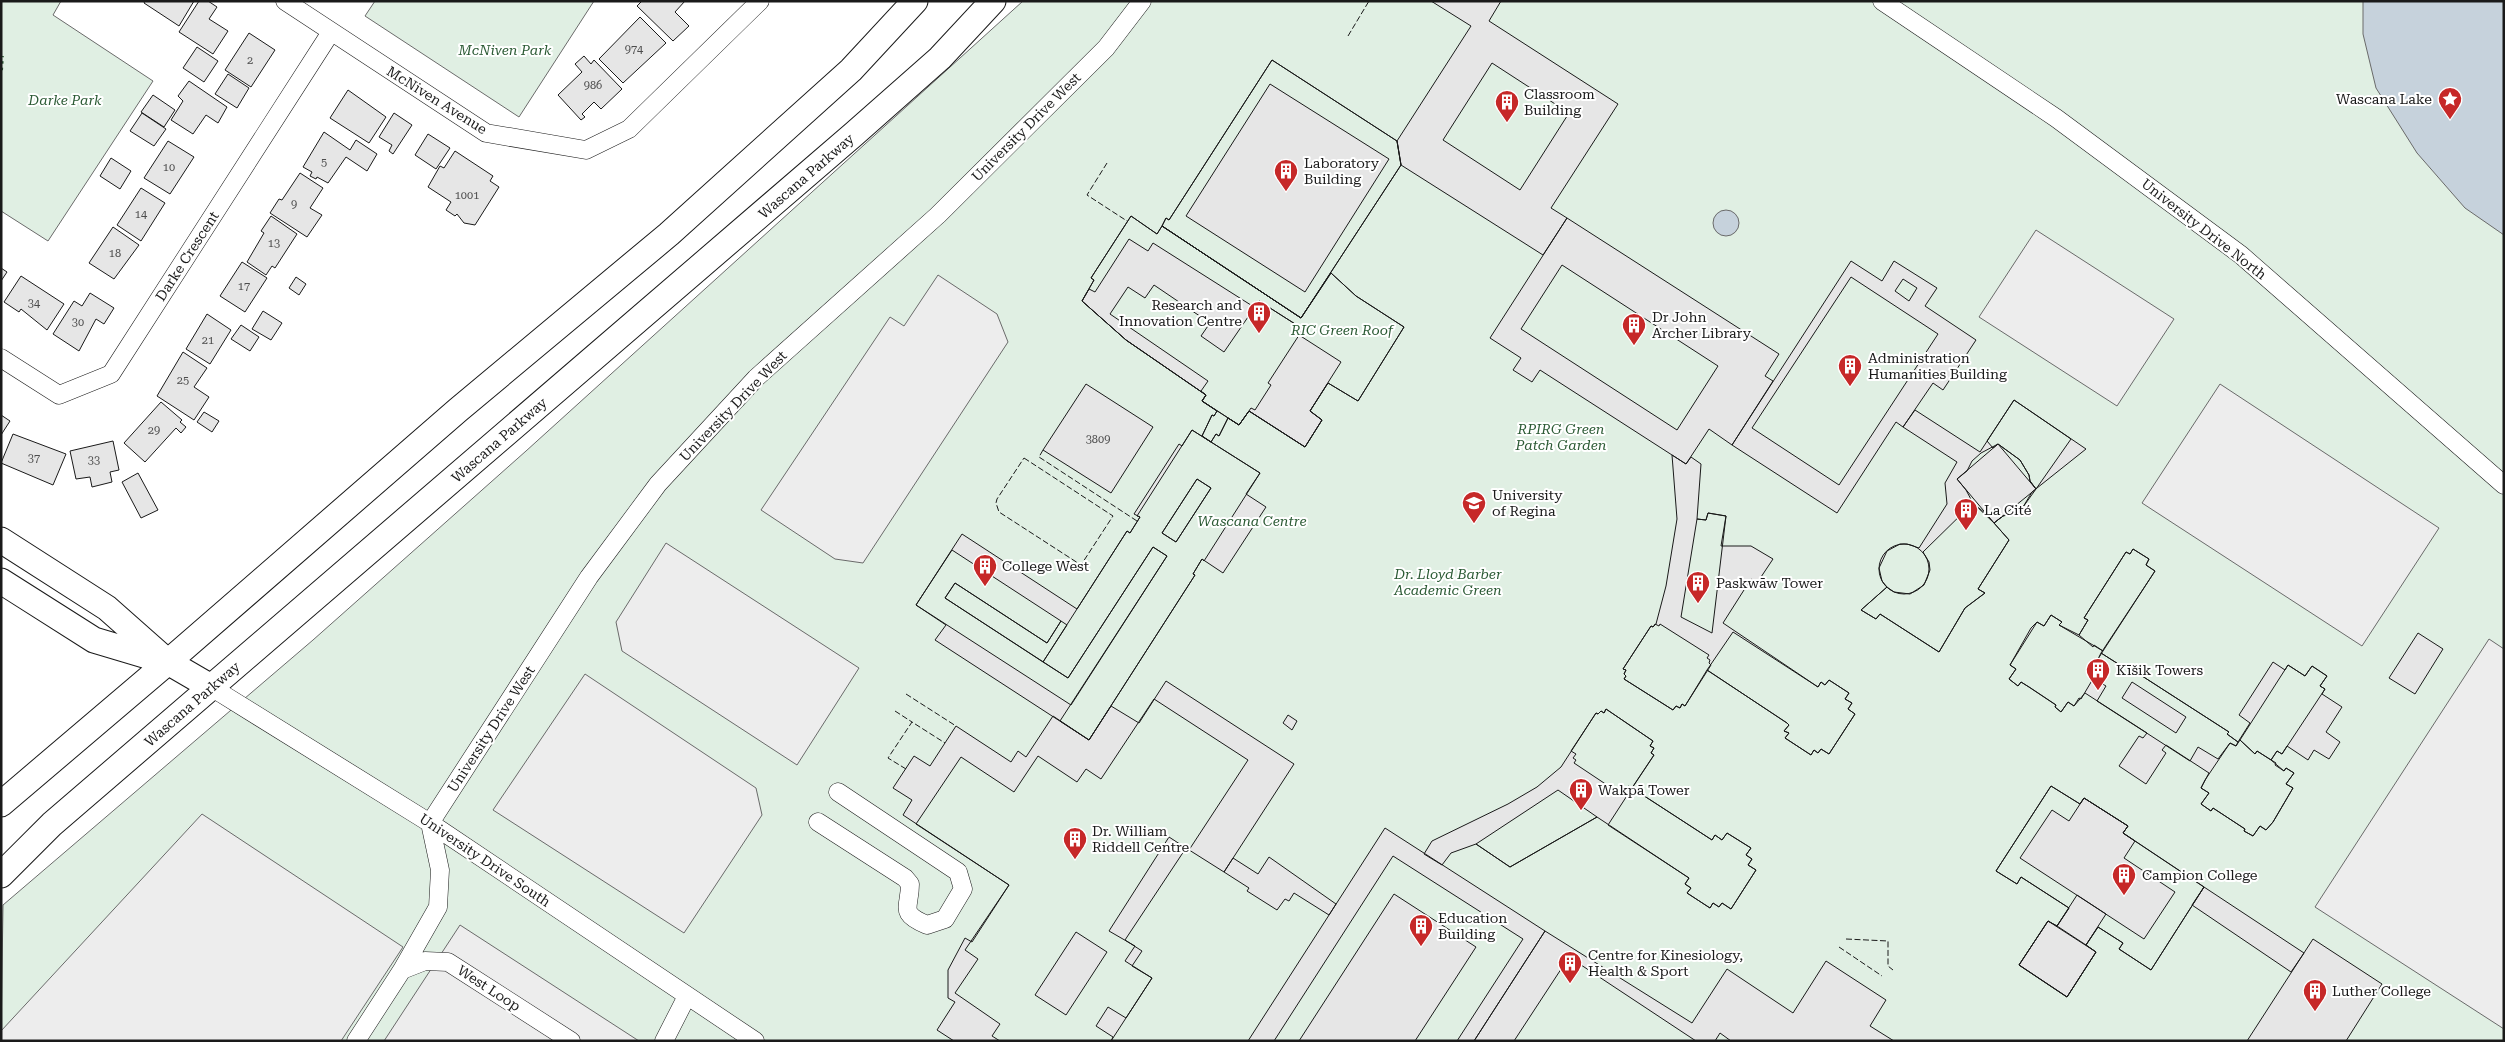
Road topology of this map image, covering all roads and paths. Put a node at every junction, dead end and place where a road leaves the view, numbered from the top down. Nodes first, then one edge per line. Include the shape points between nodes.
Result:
1 (284, 1) edge
2 (760, 1) edge
3 (915, 1) edge
4 (993, 1) edge
5 (1142, 1) edge
6 (1882, 1) edge
7 (331, 32) junction
8 (1, 358) edge
9 (2504, 485) edge
10 (1, 540) edge
11 (1, 580) edge
12 (168, 662) junction
13 (211, 688) junction
14 (838, 792) dead end
15 (1, 804) edge
16 (818, 822) dead end
17 (430, 823) junction
18 (1, 875) edge
19 (402, 970) junction
20 (687, 996) junction
21 (356, 1041) edge
22 (571, 1041) edge
23 (664, 1041) edge
24 (754, 1041) edge

1 - 7 street, McNiven Avenue
2 - 7 street, McNiven Avenue via 630,129 586,150 486,133
3 - 12 main road via 851,70 669,234 458,410
4 - 13 main road, Wascana Parkway via 940,58 854,134
5 - 17 street, University Drive West via 1099,55 938,215 756,378 658,484 589,577
6 - 9 street, University Drive North via 2056,118 2241,255
7 - 8 street, Darke Crescent via 111,374 59,395
10 - 12 main road via 108,608
11 - 12 main road via 94,640
12 - 13 main road
12 - 15 main road
13 - 17 street, University Drive South
13 - 18 main road, Wascana Parkway via 52,824
14 - 16 street via 958,872 963,889 945,919 927,925 916,920 908,913 906,902 910,884 906,878
17 - 19 street via 440,870 438,907
17 - 20 street, University Drive South
19 - 21 street
19 - 22 street, West Loop via 426,961 448,962
20 - 23 street
20 - 24 street, University Drive South

